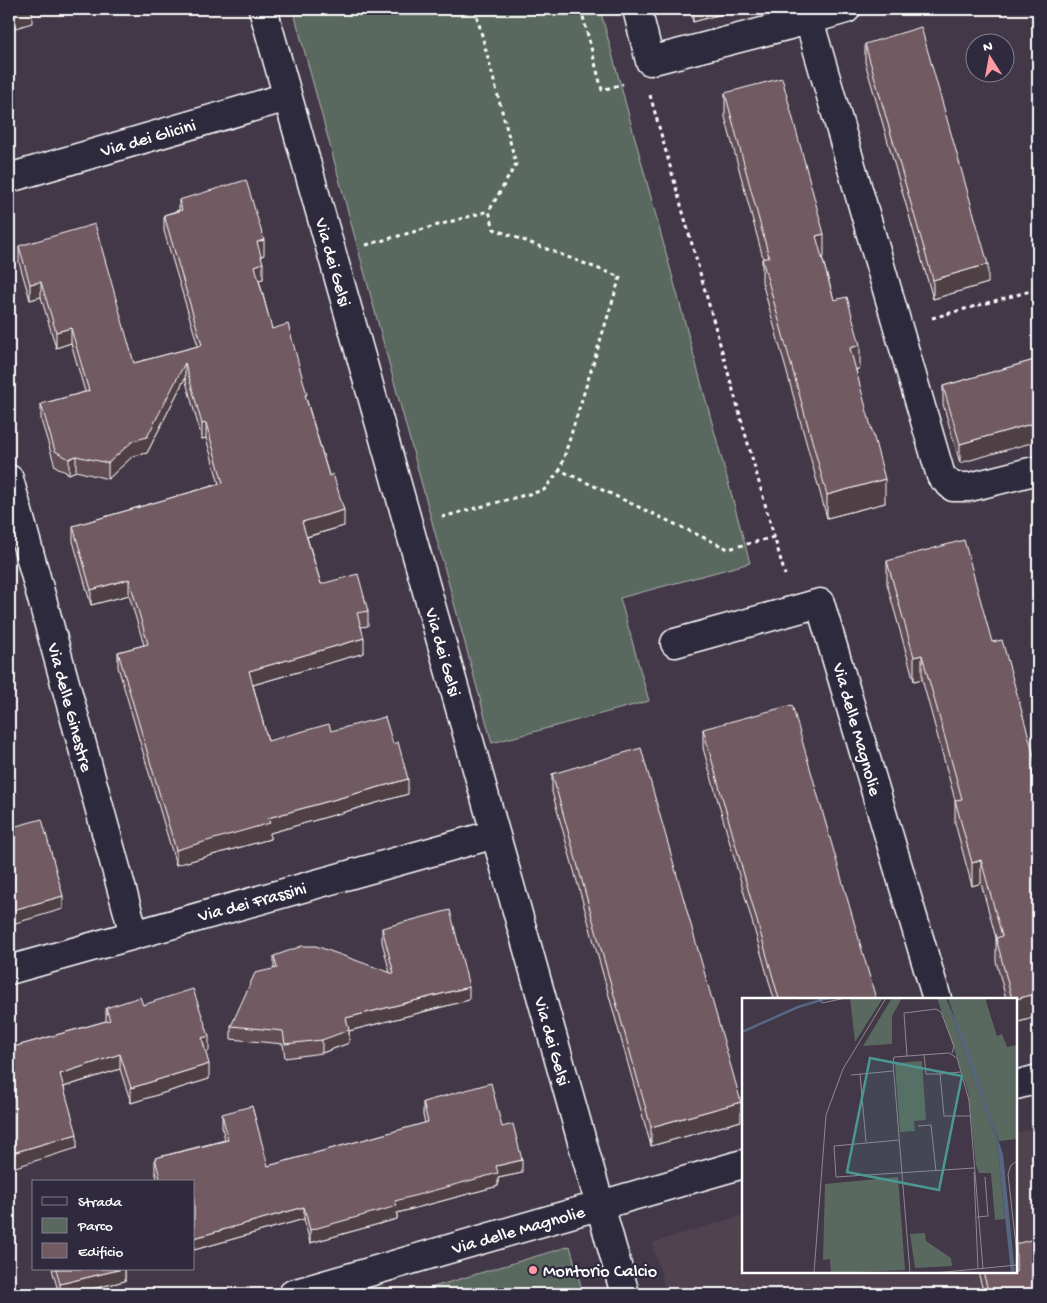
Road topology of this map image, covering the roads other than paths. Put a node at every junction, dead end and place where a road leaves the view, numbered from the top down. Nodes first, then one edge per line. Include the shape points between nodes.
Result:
1 (263, 9) edge
2 (637, 9) edge
3 (846, 9) edge
4 (808, 20) junction
5 (287, 97) junction
6 (9, 178) edge
7 (1038, 470) edge
8 (9, 480) edge
9 (675, 643) dead end
10 (495, 834) junction
11 (134, 934) junction
12 (9, 970) edge
13 (937, 998) edge
14 (1038, 1079) edge
15 (1017, 1085) edge
16 (742, 1164) edge
17 (600, 1205) junction
18 (293, 1294) edge
19 (625, 1294) edge

1 - 5 street, Via dei Gelsi
2 - 4 street via 648,69
3 - 4 street
4 - 7 street via 941,476 953,487 970,488
5 - 6 street, Via dei Glicini
5 - 10 street, Via dei Gelsi
8 - 11 street, Via delle Ginestre
9 - 13 street, Via delle Magnolie via 820,603
10 - 11 street, Via dei Frassini
10 - 17 street, Via dei Gelsi
11 - 12 street, Via dei Frassini
14 - 15 street
16 - 17 street, Via delle Magnolie
17 - 18 street, Via delle Magnolie
17 - 19 street, Via dei Gelsi

